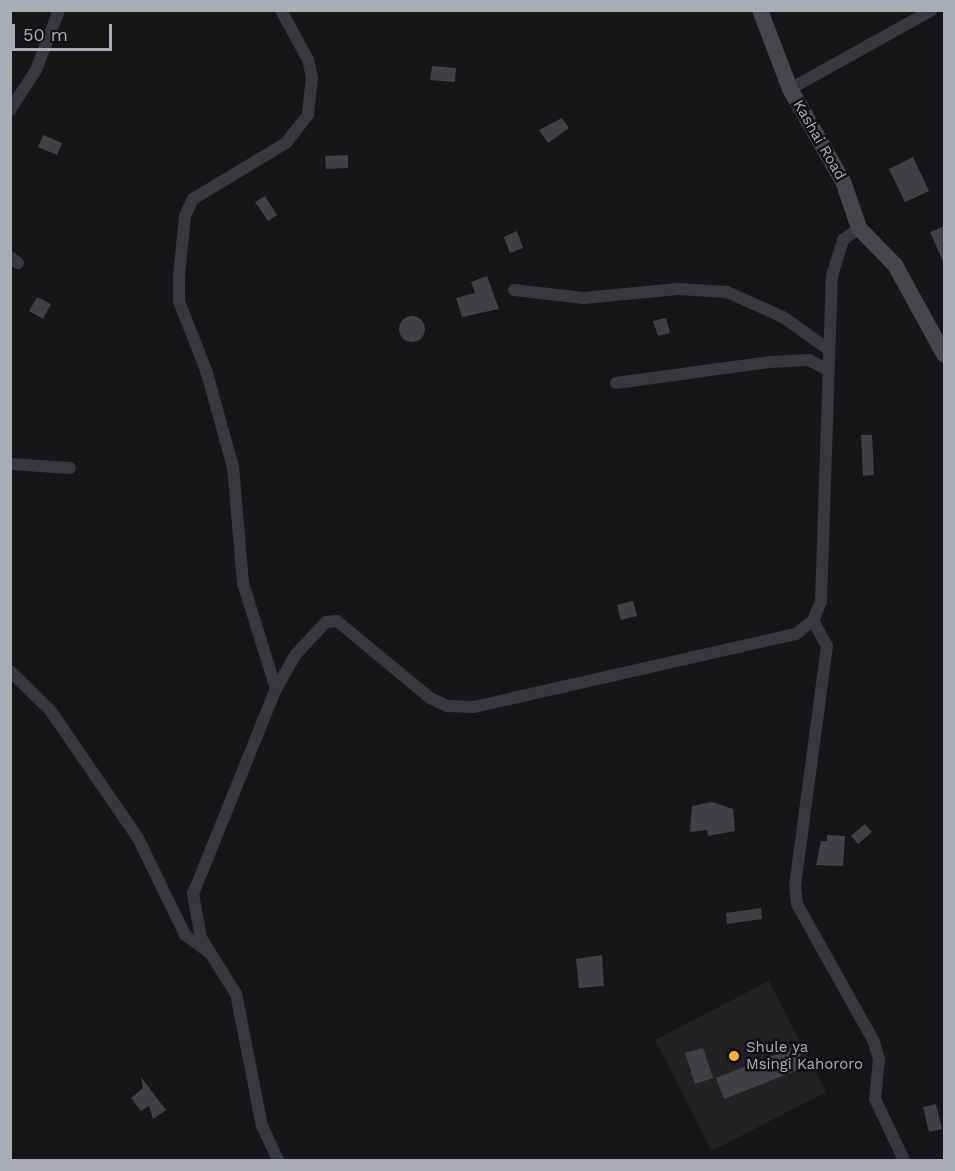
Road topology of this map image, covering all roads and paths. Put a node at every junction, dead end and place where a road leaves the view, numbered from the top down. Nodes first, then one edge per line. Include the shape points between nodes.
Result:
1 (59, 10) edge
2 (281, 10) edge
3 (760, 10) edge
4 (932, 10) edge
5 (790, 89) junction
6 (10, 110) edge
7 (859, 228) junction
8 (514, 290) dead end
9 (828, 349) junction
10 (945, 354) edge
11 (826, 369) junction
12 (616, 383) dead end
13 (10, 464) edge
14 (70, 468) dead end
15 (813, 620) junction
16 (10, 671) edge
17 (276, 689) junction
18 (212, 954) junction
19 (278, 1161) edge
20 (904, 1161) edge

1 - 6 street via 36,70
2 - 17 street via 308,60 312,77 308,115 286,143 194,199 185,216 179,276 179,301 207,373 232,467 243,584
3 - 5 street, Kashai Road
4 - 5 street
5 - 7 street, Kashai Road via 843,181
7 - 9 street via 843,240 832,276
7 - 10 street, Kashai Road via 895,265
8 - 9 street via 584,298 678,289 727,292 783,318
9 - 11 street
11 - 12 street via 809,360 769,362
11 - 15 street via 824,570 821,603
13 - 14 street
15 - 17 street via 777,639 474,707 447,706 430,698 345,624 326,622 297,654
15 - 20 street via 827,646 795,885 797,904 878,1052 875,1099
16 - 18 street via 50,710 138,838 185,935
17 - 18 street via 193,894 201,938
18 - 19 street via 236,994 262,1126

